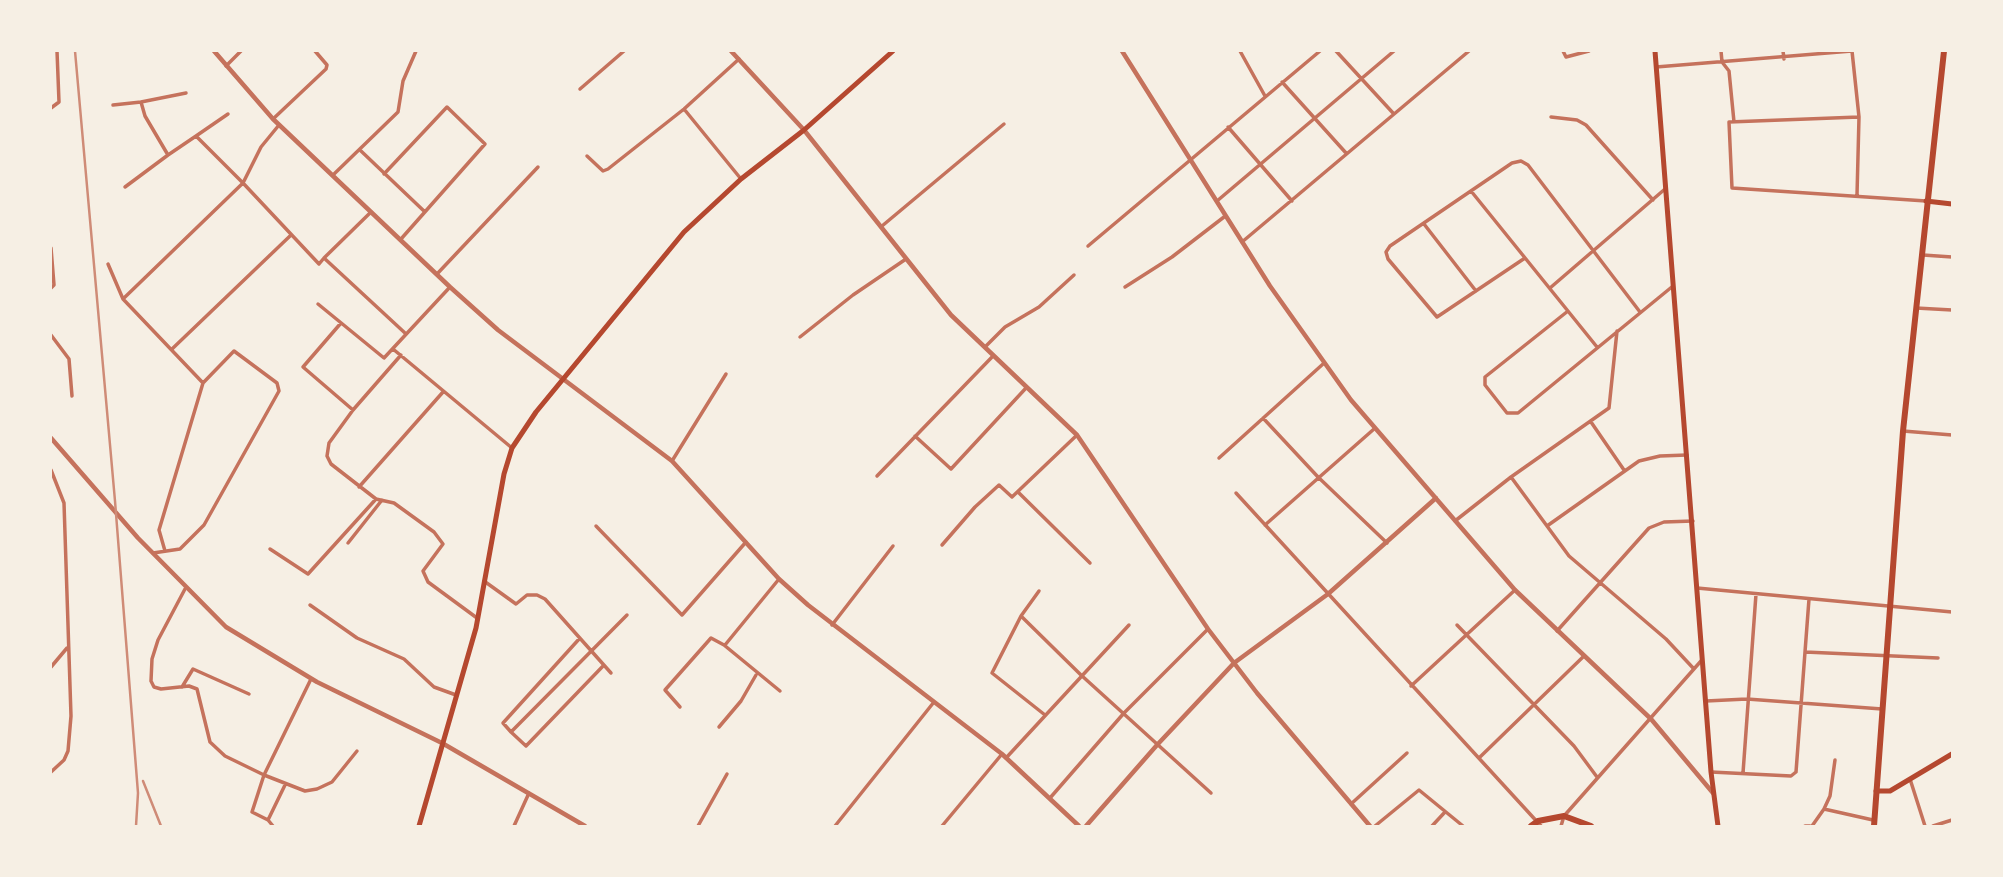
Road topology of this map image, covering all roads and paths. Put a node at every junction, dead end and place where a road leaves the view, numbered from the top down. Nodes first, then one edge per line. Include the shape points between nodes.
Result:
1 (57, 51) edge
2 (214, 51) edge
3 (241, 51) edge
4 (315, 51) edge
5 (416, 51) edge
6 (624, 51) edge
7 (730, 51) edge
8 (892, 51) edge
9 (1122, 51) edge
10 (1240, 51) edge
11 (1320, 51) edge
12 (1336, 51) edge
13 (1394, 51) edge
14 (1469, 51) edge
15 (1563, 51) edge
16 (1589, 51) edge
17 (1655, 51) edge
18 (1721, 51) edge
19 (1783, 51) edge
20 (1852, 51) edge
21 (1944, 51) edge
22 (739, 59) junction
23 (1784, 59) junction
24 (1722, 62) junction
25 (226, 66) junction
26 (1656, 67) junction
27 (1361, 78) junction
28 (1282, 82) junction
29 (580, 89) dead end
30 (186, 93) dead end
31 (1265, 96) junction
32 (141, 102) junction
33 (113, 105) dead end
34 (51, 108) edge
35 (684, 109) junction
36 (1394, 113) junction
37 (228, 114) dead end
38 (1551, 117) dead end
39 (1859, 117) junction
40 (273, 119) junction
41 (1316, 119) junction
42 (1734, 122) junction
43 (1004, 124) dead end
44 (278, 125) junction
45 (1228, 127) junction
46 (804, 130) junction
47 (196, 136) junction
48 (360, 151) junction
49 (1346, 153) junction
50 (168, 155) junction
51 (587, 156) dead end
52 (1188, 159) junction
53 (1261, 166) junction
54 (538, 167) dead end
55 (384, 174) junction
56 (333, 175) junction
57 (741, 179) junction
58 (243, 183) junction
59 (125, 187) dead end
60 (1667, 188) junction
61 (1471, 191) junction
62 (1857, 195) junction
63 (1653, 200) junction
64 (1292, 201) junction
65 (1926, 201) junction
66 (1216, 203) junction
67 (1952, 204) edge
68 (371, 212) junction
69 (425, 212) junction
70 (1224, 216) junction
71 (1424, 224) junction
72 (883, 226) junction
73 (290, 236) junction
74 (401, 239) junction
75 (1242, 242) junction
76 (1088, 246) dead end
77 (51, 248) edge
78 (1594, 251) junction
79 (1921, 254) junction
80 (1952, 257) edge
81 (324, 258) junction
82 (1525, 258) junction
83 (906, 259) junction
84 (108, 264) dead end
85 (437, 274) junction
86 (1074, 275) dead end
87 (1674, 286) junction
88 (1125, 287) dead end
89 (51, 288) edge
90 (450, 288) junction
91 (1550, 288) junction
92 (1476, 291) junction
93 (123, 299) junction
94 (318, 304) dead end
95 (1915, 309) junction
96 (1952, 310) edge
97 (1568, 311) junction
98 (1640, 312) junction
99 (341, 323) junction
100 (1617, 331) junction
101 (405, 333) junction
102 (51, 335) edge
103 (800, 337) dead end
104 (1597, 347) junction
105 (393, 348) junction
106 (983, 348) junction
107 (172, 349) junction
108 (401, 355) junction
109 (993, 356) junction
110 (1323, 364) junction
111 (726, 374) dead end
112 (565, 379) junction
113 (203, 383) junction
114 (1026, 388) junction
115 (443, 392) junction
116 (72, 396) dead end
117 (353, 410) junction
118 (1263, 418) junction
119 (1591, 422) junction
120 (1374, 429) junction
121 (1903, 430) junction
122 (914, 435) junction
123 (1077, 435) junction
124 (1952, 435) edge
125 (51, 438) edge
126 (512, 448) junction
127 (1687, 455) junction
128 (1219, 458) dead end
129 (673, 461) junction
130 (51, 470) edge
131 (1624, 470) junction
132 (877, 476) dead end
133 (1318, 477) junction
134 (1511, 477) junction
135 (359, 487) junction
136 (1018, 492) junction
137 (1236, 493) dead end
138 (1437, 498) junction
139 (376, 499) junction
140 (382, 500) junction
141 (1693, 520) junction
142 (1455, 521) junction
143 (1265, 525) junction
144 (596, 526) dead end
145 (1547, 526) junction
146 (746, 542) junction
147 (348, 543) dead end
148 (1387, 543) junction
149 (942, 545) dead end
150 (893, 546) dead end
151 (270, 548) dead end
152 (165, 551) junction
153 (153, 553) junction
154 (1090, 563) dead end
155 (779, 579) junction
156 (484, 581) junction
157 (1598, 584) junction
158 (185, 589) junction
159 (1697, 589) junction
160 (1515, 590) junction
161 (1039, 591) dead end
162 (1328, 594) junction
163 (1756, 594) junction
164 (1809, 599) junction
165 (310, 605) dead end
166 (1892, 607) junction
167 (1952, 612) edge
168 (627, 615) dead end
169 (1021, 616) junction
170 (477, 618) junction
171 (832, 625) junction
172 (1129, 625) dead end
173 (1457, 625) dead end
174 (1208, 629) junction
175 (1557, 631) junction
176 (1466, 634) junction
177 (580, 638) junction
178 (724, 645) junction
179 (67, 648) junction
180 (590, 649) junction
181 (1805, 652) junction
182 (1584, 656) junction
183 (1887, 656) junction
184 (1938, 658) dead end
185 (1703, 659) junction
186 (1234, 663) junction
187 (604, 665) junction
188 (51, 667) edge
189 (1694, 669) junction
190 (611, 673) dead end
191 (757, 674) junction
192 (1081, 676) junction
193 (311, 679) junction
194 (1411, 685) junction
195 (182, 687) junction
196 (780, 691) dead end
197 (249, 694) dead end
198 (457, 695) junction
199 (1747, 699) junction
200 (935, 701) junction
201 (1706, 701) junction
202 (1801, 703) junction
203 (1536, 705) junction
204 (680, 707) dead end
205 (1883, 709) junction
206 (1124, 713) junction
207 (1045, 715) junction
208 (1651, 719) junction
209 (719, 727) dead end
210 (511, 732) junction
211 (442, 743) junction
212 (1157, 745) junction
213 (356, 751) dead end
214 (1407, 753) dead end
215 (1952, 754) edge
216 (1004, 756) junction
217 (1480, 758) junction
218 (1835, 760) dead end
219 (51, 772) edge
220 (1711, 772) junction
221 (1743, 773) junction
222 (727, 774) dead end
223 (264, 775) junction
224 (1597, 777) junction
225 (1910, 779) junction
226 (285, 785) junction
227 (1875, 791) junction
228 (530, 792) junction
229 (1211, 793) dead end
230 (1713, 794) junction
231 (1050, 798) junction
232 (1351, 804) junction
233 (1824, 809) junction
234 (1445, 812) junction
235 (1564, 816) junction
236 (268, 820) junction
237 (1952, 820) edge
238 (1874, 823) edge
239 (1540, 824) edge
240 (273, 826) edge
241 (419, 826) edge
242 (514, 826) edge
243 (585, 826) edge
244 (698, 826) edge
245 (836, 826) edge
246 (942, 826) edge
247 (1079, 826) edge
248 (1086, 826) edge
249 (1372, 826) edge
250 (1432, 826) edge
251 (1462, 826) edge
252 (1531, 826) edge
253 (1561, 826) edge
254 (1591, 826) edge
255 (1718, 826) edge
256 (1809, 826) edge
257 (1925, 826) edge
258 (1933, 826) edge

1 - 34 street via 59,102
2 - 25 street
3 - 25 street
4 - 40 street via 326,69
5 - 48 street via 403,80 398,112
6 - 29 street
7 - 22 street
8 - 46 main road
9 - 52 street
10 - 31 street
11 - 28 street
12 - 27 street
13 - 27 street
14 - 36 street
15 - 16 street via 1566,57
17 - 26 main road
18 - 24 street
19 - 23 street
20 - 23 street
20 - 39 street
21 - 65 main road
22 - 35 street
22 - 46 street
23 - 24 street
24 - 26 street
24 - 42 street via 1729,71
25 - 40 street
26 - 60 main road
27 - 36 street
27 - 41 street
28 - 31 street
28 - 41 street
30 - 32 street
31 - 45 street
32 - 33 street
32 - 50 street
35 - 51 street via 606,171
35 - 57 street
36 - 49 street
37 - 47 street
38 - 63 street via 1586,125
39 - 42 street
39 - 62 street
40 - 44 street
41 - 49 street
41 - 53 street
42 - 62 street via 1729,122 1728,141 1732,188
43 - 72 street
44 - 56 street
44 - 58 street
45 - 52 street
45 - 53 street
46 - 57 main road
46 - 72 street
47 - 50 street
47 - 58 street
48 - 55 street
48 - 56 street
49 - 64 street
50 - 59 street
52 - 66 street
52 - 76 street
53 - 64 street
53 - 66 street
54 - 85 street
55 - 69 street
55 - 69 street via 445,108 451,107 484,146
56 - 68 street
57 - 112 main road via 684,232
58 - 73 street
58 - 93 street
60 - 63 street
60 - 87 main road
61 - 71 street
61 - 78 street via 1512,163 1524,162
61 - 82 street
62 - 65 street
63 - 78 street
64 - 75 street
65 - 67 main road
65 - 79 main road
66 - 70 street
68 - 74 street
68 - 81 street
69 - 74 street
70 - 75 street
70 - 88 street
71 - 92 street
71 - 92 street via 1388,248 1388,260 1434,316 1443,315
72 - 83 street
73 - 81 street via 319,264
73 - 107 street
74 - 85 street
75 - 110 street
77 - 89 street
78 - 91 street
78 - 98 street
79 - 80 street
79 - 95 main road
81 - 101 street
82 - 91 street
82 - 92 street
83 - 103 street
83 - 106 street
84 - 93 street
85 - 90 street
86 - 106 street via 1040,307 1005,327
87 - 98 street
87 - 127 main road
90 - 101 street
90 - 112 street
91 - 97 street
93 - 107 street
94 - 99 street
95 - 96 street
95 - 121 main road
97 - 104 street
97 - 104 street via 1487,375 1485,385 1507,413 1516,414
98 - 100 street
99 - 105 street via 384,358
99 - 117 street via 303,367
100 - 104 street
100 - 119 street via 1612,402
101 - 105 street
102 - 116 street via 69,359
105 - 108 street
106 - 109 street
107 - 113 street
108 - 115 street
108 - 117 street
109 - 114 street
109 - 122 street
110 - 118 street
110 - 120 street
111 - 129 street
112 - 126 main road
112 - 129 street
113 - 152 street via 159,530
113 - 152 street via 234,351 277,383 279,391 204,525 180,549
114 - 122 street via 951,468
114 - 123 street
115 - 126 street
115 - 135 street
117 - 135 street via 329,443 327,456
118 - 128 street
118 - 133 street
119 - 131 street
119 - 134 street
120 - 133 street
120 - 138 street
121 - 124 street
121 - 166 main road
122 - 132 street
123 - 136 street
123 - 174 street
125 - 153 street
126 - 156 main road
127 - 131 street via 1649,457
127 - 141 main road
129 - 146 street
130 - 179 street via 64,503
131 - 145 street
133 - 143 street
133 - 148 street
134 - 142 street
134 - 145 street
135 - 139 street
136 - 149 street via 1012,497 999,485
136 - 154 street
137 - 143 street
138 - 142 street
138 - 148 street
139 - 140 street
139 - 151 street via 308,574
140 - 147 street
140 - 170 street via 394,503 434,532 443,544 423,571 428,582
141 - 157 street via 1649,528
141 - 159 main road
142 - 160 street
143 - 162 street
144 - 146 street via 682,615
145 - 157 street
146 - 155 street
148 - 162 street
150 - 171 street
152 - 153 street
153 - 158 street
155 - 171 street
155 - 178 street
156 - 170 main road
156 - 177 street via 516,604 527,595 545,599
157 - 175 street
157 - 189 street via 1667,639
158 - 193 street via 226,627
158 - 195 street via 158,640 151,681 161,689
159 - 163 street
159 - 185 main road
160 - 175 street
160 - 176 street
161 - 169 street
162 - 186 street
162 - 194 street
163 - 164 street
163 - 199 street
164 - 166 street
164 - 181 street
165 - 198 street via 357,638 404,659 434,687
166 - 167 street
166 - 183 main road
168 - 180 street
169 - 192 street
169 - 207 street via 992,673
170 - 198 main road
171 - 200 street
172 - 192 street
173 - 176 street
174 - 186 street
174 - 206 street
175 - 182 street
176 - 194 street
176 - 203 street
177 - 180 street
177 - 210 street via 503,723
178 - 191 street
178 - 204 street via 711,638 665,690
179 - 188 street
179 - 219 street via 70,742 64,760
180 - 187 street
180 - 210 street
181 - 183 street
181 - 202 street
182 - 203 street
182 - 208 street
183 - 184 street
183 - 205 main road
185 - 189 street
185 - 201 main road
186 - 212 street
186 - 232 street
187 - 190 street
187 - 210 street via 526,746
189 - 208 street
191 - 196 street
191 - 209 street
192 - 206 street
192 - 207 street
193 - 211 street
193 - 223 street
194 - 217 street
195 - 197 street via 193,669
195 - 223 street via 197,689 205,727 216,749
198 - 211 main road
199 - 201 street
199 - 202 street
199 - 221 street
200 - 216 street
200 - 245 street
201 - 220 main road
202 - 205 street
202 - 221 street via 1796,772 1791,776
203 - 217 street
203 - 224 street
205 - 227 main road
206 - 212 street
206 - 231 street
207 - 216 street
208 - 224 street
208 - 230 street
211 - 228 street
211 - 241 main road
212 - 229 street
212 - 248 street
213 - 226 street via 332,782 305,791
214 - 232 street
215 - 225 main road
216 - 231 street
216 - 246 street
217 - 239 street
218 - 233 street
220 - 221 street
220 - 230 main road
222 - 244 street
223 - 226 street
223 - 236 street via 251,812
224 - 235 street
225 - 227 main road via 1891,791
225 - 257 street
226 - 236 street
227 - 238 main road
228 - 242 street
228 - 243 street
230 - 255 main road
231 - 247 street
232 - 249 street
233 - 238 street
233 - 256 street
234 - 249 street via 1419,790
234 - 250 street
234 - 251 street
235 - 239 main road
235 - 253 street
235 - 254 main road
236 - 240 street
237 - 258 street
239 - 252 main road

